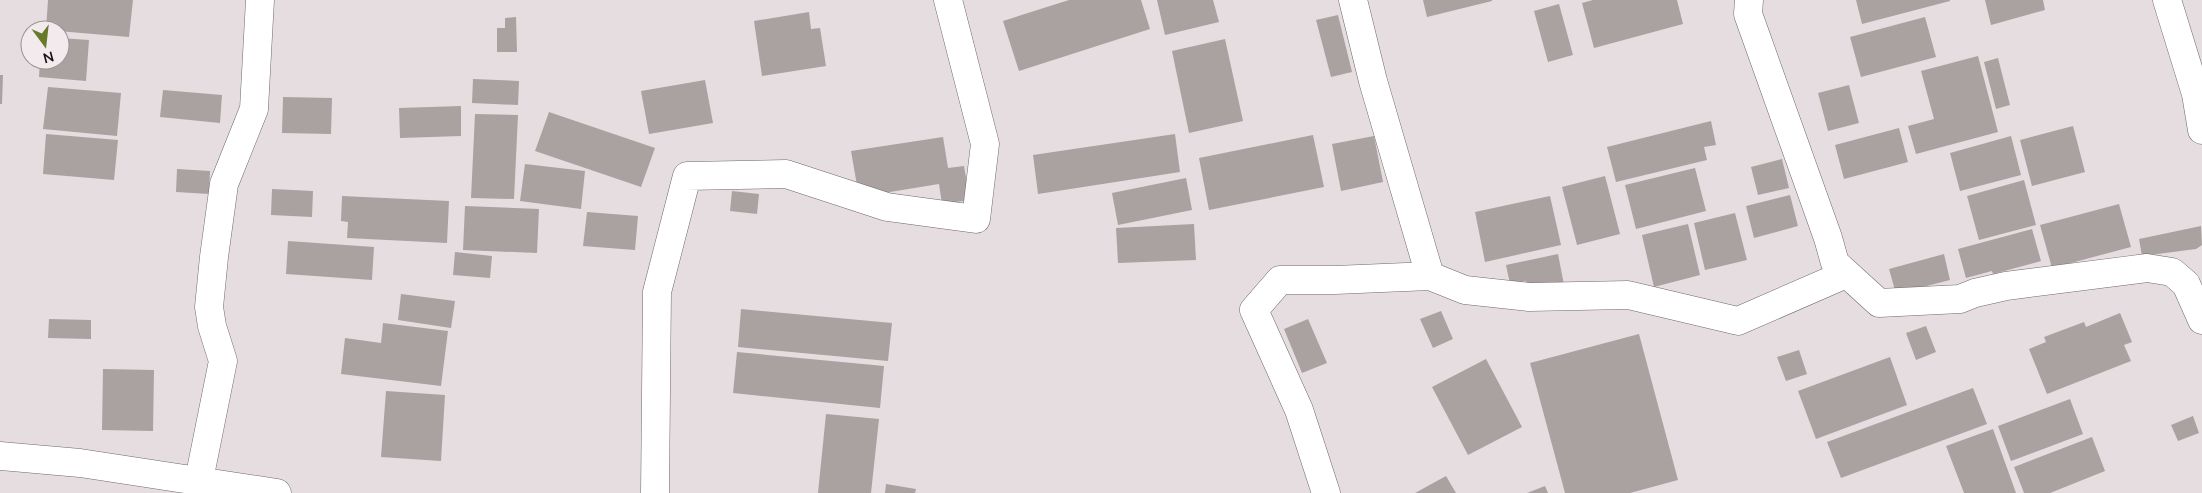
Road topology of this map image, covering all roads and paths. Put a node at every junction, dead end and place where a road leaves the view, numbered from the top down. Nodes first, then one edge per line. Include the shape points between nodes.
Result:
1 (260, 0) edge
2 (948, 0) edge
3 (1353, 0) edge
4 (1749, 0) edge
5 (2167, 0) edge
6 (2202, 130) edge
7 (2191, 273) edge
8 (1846, 274) junction
9 (1430, 276) junction
10 (2202, 320) edge
11 (0, 456) edge
12 (199, 480) junction
13 (277, 493) edge
14 (655, 493) edge
15 (1326, 493) edge

1 - 12 street via 254,110 224,184 214,256 209,307 223,361
2 - 14 street via 985,144 976,219 887,207 786,174 687,176 656,292
3 - 9 street via 1373,81
4 - 8 street via 1748,14 1835,264
5 - 6 street via 2196,94
7 - 8 street via 2147,268 2006,286 1960,299 1879,303
7 - 10 street via 2186,284
8 - 9 street via 1738,321 1628,295 1529,297 1465,290
9 - 15 street via 1280,280 1254,310 1299,410
11 - 12 street
12 - 13 street

